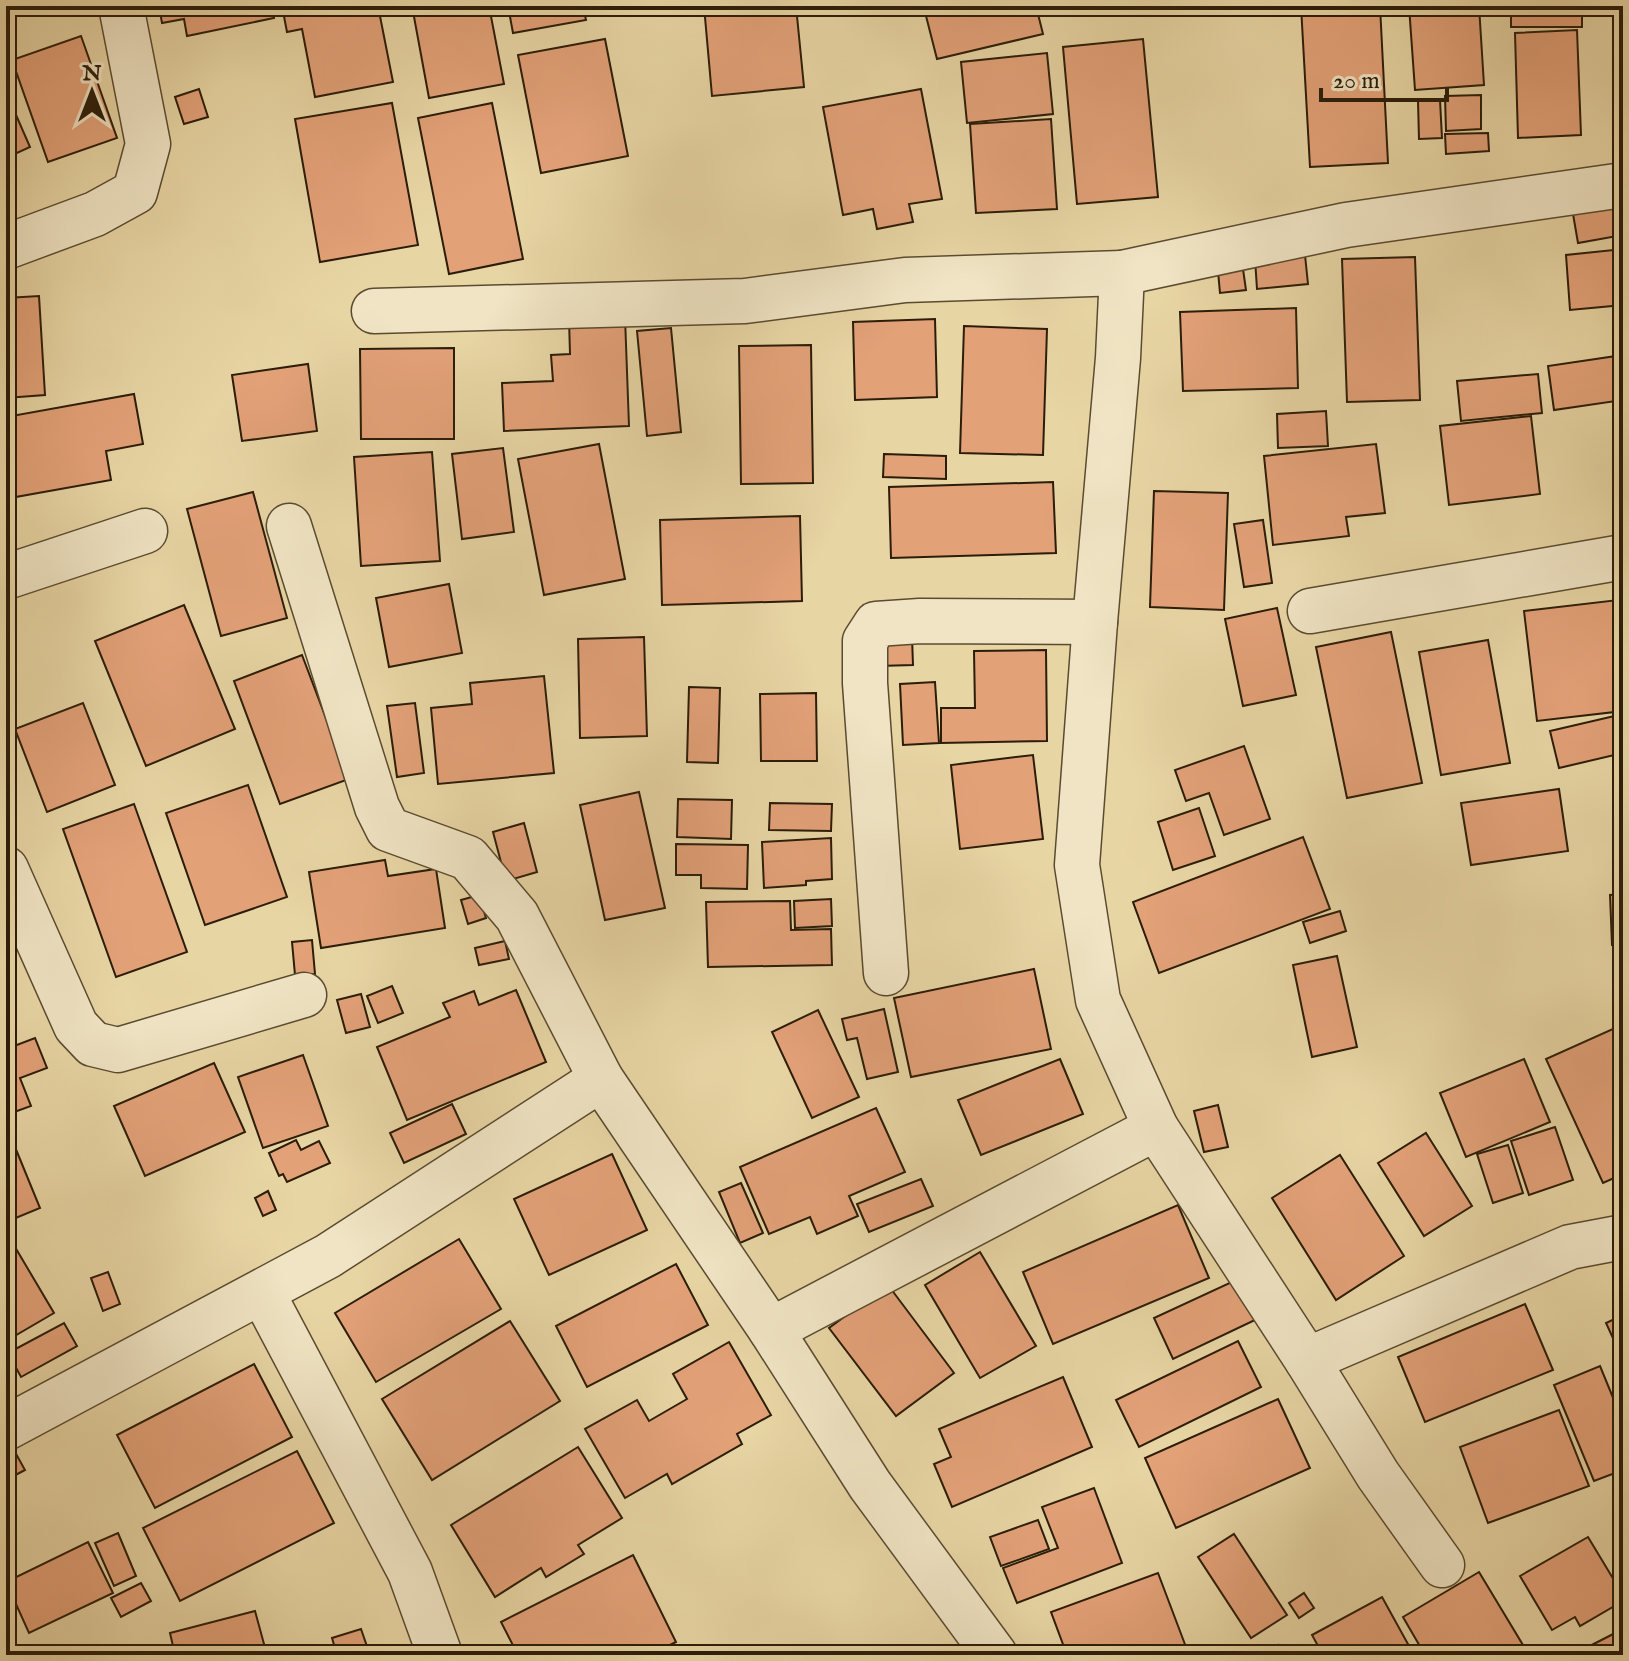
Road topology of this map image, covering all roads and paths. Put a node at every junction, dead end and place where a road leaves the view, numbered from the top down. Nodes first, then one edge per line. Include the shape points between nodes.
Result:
1 (121, 6) edge
2 (1623, 185) edge
3 (6, 247) edge
4 (1122, 273) junction
5 (374, 311) dead end
6 (289, 526) dead end
7 (145, 531) dead end
8 (1623, 557) edge
9 (6, 577) edge
10 (1310, 611) dead end
11 (1095, 622) junction
12 (6, 869) edge
13 (886, 973) dead end
14 (304, 995) dead end
15 (601, 1079) junction
16 (1156, 1128) junction
17 (1623, 1237) edge
18 (262, 1292) junction
19 (771, 1330) junction
20 (1307, 1360) junction
21 (6, 1428) edge
22 (1442, 1565) dead end
23 (440, 1655) edge
24 (995, 1655) edge

1 - 3 street via 148,144 135,192 95,214
2 - 4 street via 1346,225
4 - 5 street via 905,280 745,301
4 - 11 street
6 - 15 street via 388,829 468,858 517,916
7 - 9 street
8 - 10 street
11 - 13 street via 876,624 865,641
11 - 16 street via 1077,865 1098,1000
12 - 14 street via 76,1026 93,1044 118,1050
15 - 18 street via 328,1256
15 - 19 street
16 - 19 street
16 - 20 street
17 - 20 street via 1570,1247
18 - 21 street
18 - 23 street via 410,1572
19 - 24 street via 870,1485
20 - 22 street

